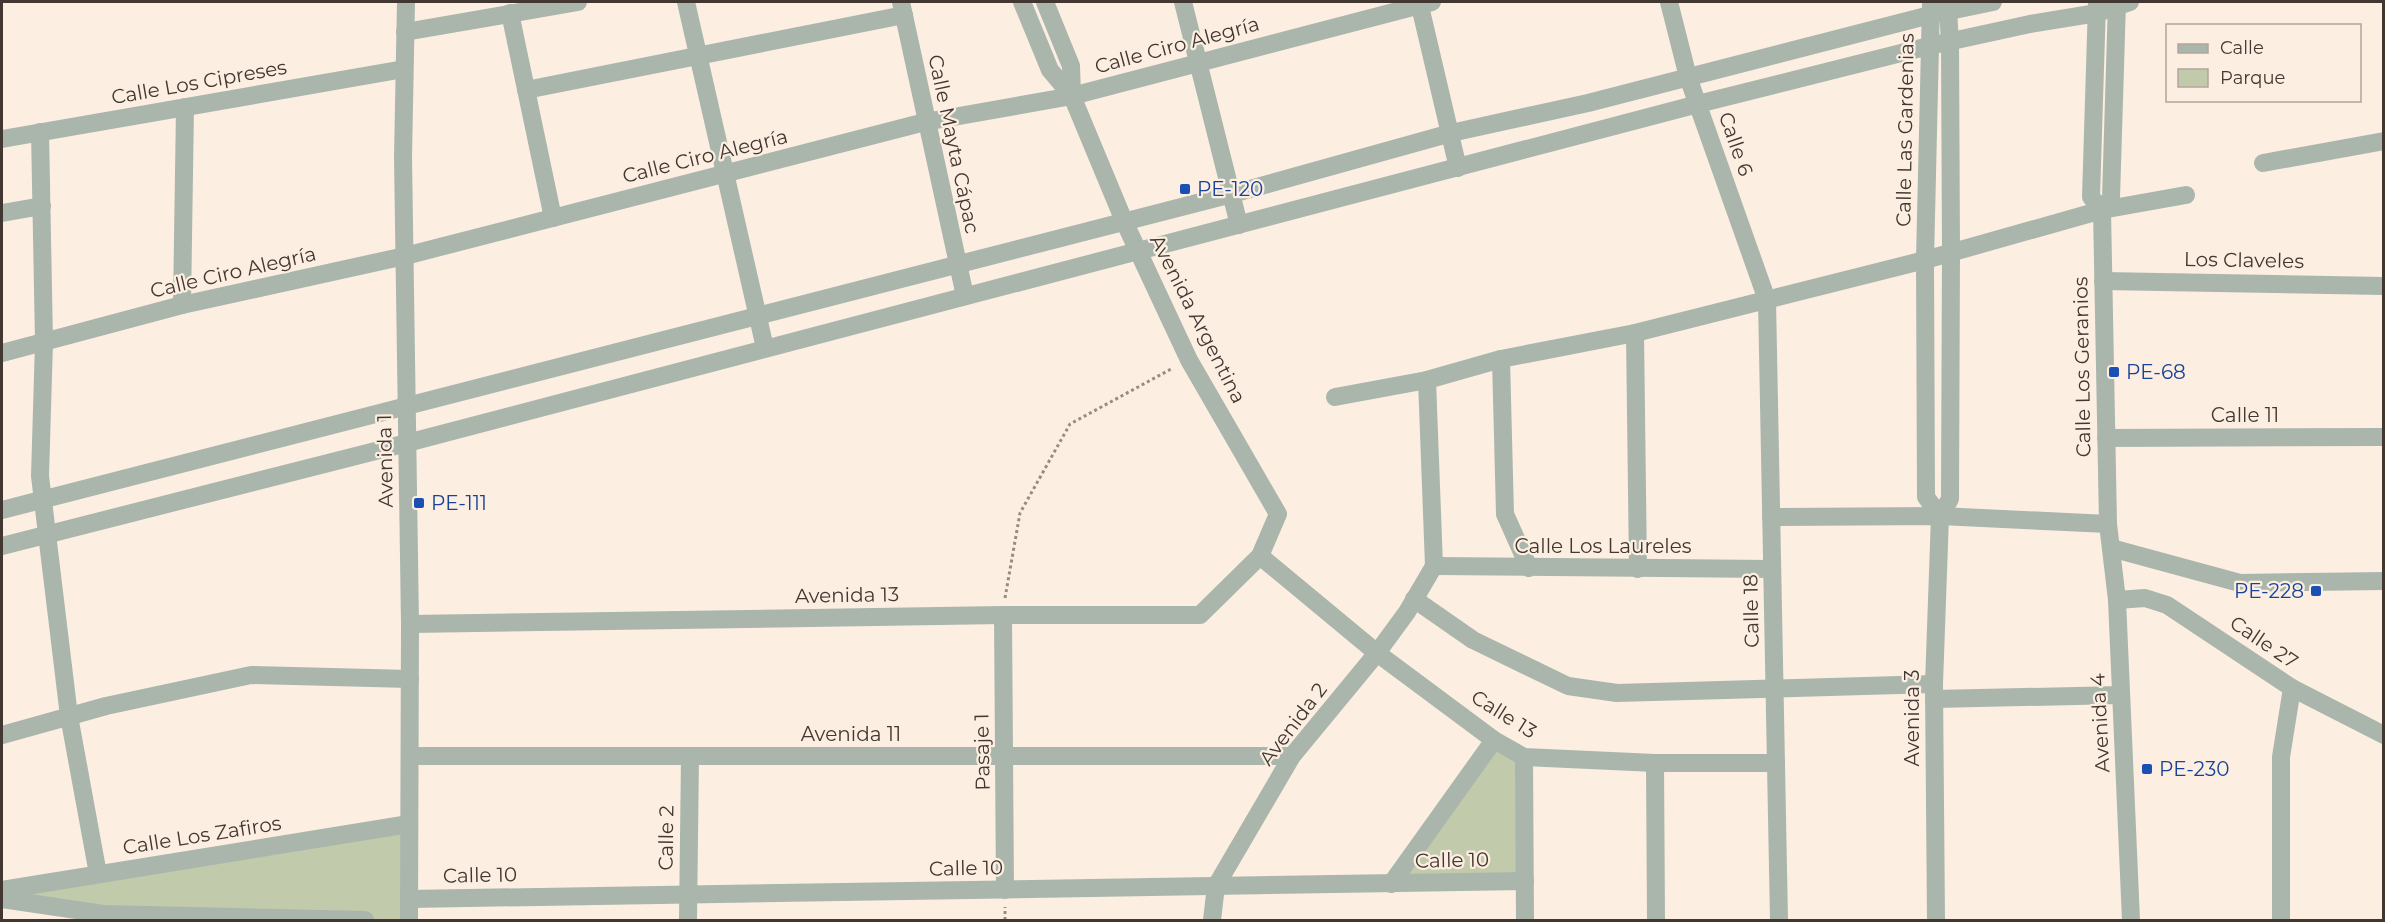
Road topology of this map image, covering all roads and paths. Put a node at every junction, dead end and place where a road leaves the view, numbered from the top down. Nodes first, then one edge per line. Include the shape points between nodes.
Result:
1 (406, 2) edge
2 (578, 2) edge
3 (686, 2) edge
4 (1022, 2) edge
5 (1045, 2) edge
6 (1183, 2) edge
7 (1423, 2) edge
8 (1670, 2) edge
9 (1993, 2) edge
10 (2121, 3) edge
11 (1946, 6) edge
12 (2097, 7) edge
13 (902, 8) edge
14 (1930, 8) edge
15 (510, 14) junction
16 (405, 32) junction
17 (1950, 41) junction
18 (1929, 46) junction
19 (700, 55) junction
20 (1198, 63) junction
21 (404, 69) junction
22 (1688, 77) junction
23 (526, 90) junction
24 (1072, 96) junction
25 (1698, 104) junction
26 (184, 107) junction
27 (926, 122) junction
28 (40, 132) junction
29 (1451, 133) junction
30 (2, 139) edge
31 (2384, 141) edge
32 (2263, 163) dead end
33 (1458, 168) junction
34 (725, 174) junction
35 (1232, 194) junction
36 (2186, 195) dead end
37 (42, 206) junction
38 (2102, 210) junction
39 (2, 213) edge
40 (553, 218) junction
41 (1124, 221) junction
42 (1239, 225) junction
43 (1137, 250) junction
44 (1952, 252) junction
45 (405, 256) junction
46 (1925, 260) junction
47 (957, 263) junction
48 (2103, 281) junction
49 (2384, 286) edge
50 (965, 296) junction
51 (1767, 300) junction
52 (182, 305) junction
53 (756, 315) junction
54 (1635, 333) junction
55 (44, 342) junction
56 (765, 348) junction
57 (2, 353) edge
58 (1502, 359) junction
59 (1189, 360) junction
60 (1427, 380) junction
61 (1335, 397) dead end
62 (407, 404) junction
63 (2384, 437) edge
64 (2106, 438) junction
65 (407, 443) junction
66 (43, 498) junction
67 (2, 510) edge
68 (1940, 516) junction
69 (1771, 517) junction
70 (2108, 524) junction
71 (47, 534) junction
72 (2, 546) edge
73 (2111, 548) junction
74 (1260, 556) junction
75 (1434, 566) junction
76 (1529, 568) junction
77 (1638, 569) junction
78 (1772, 569) junction
79 (2384, 581) edge
80 (1414, 599) junction
81 (2117, 600) junction
82 (1002, 615) junction
83 (410, 624) junction
84 (1377, 653) junction
85 (410, 679) junction
86 (1775, 688) junction
87 (2292, 688) junction
88 (1934, 692) junction
89 (2121, 695) junction
90 (69, 716) junction
91 (2, 735) edge
92 (2384, 735) edge
93 (1494, 740) junction
94 (410, 756) junction
95 (690, 756) junction
96 (1004, 756) junction
97 (1292, 756) junction
98 (1524, 757) junction
99 (1655, 763) junction
100 (1776, 763) junction
101 (409, 824) junction
102 (98, 874) junction
103 (1525, 881) junction
104 (1391, 884) junction
105 (1215, 886) junction
106 (2, 890) edge
107 (1005, 890) junction
108 (688, 894) junction
109 (2, 898) edge
110 (409, 899) junction
111 (365, 921) edge
112 (409, 921) edge
113 (688, 921) edge
114 (1212, 921) edge
115 (1525, 921) edge
116 (1656, 921) edge
117 (1779, 921) edge
118 (1936, 921) edge
119 (2131, 921) edge
120 (2281, 921) edge

1 - 16 street, Avenida 1
2 - 15 street
3 - 19 street
4 - 24 street, Avenida Argentina via 1050,70
5 - 24 street, Avenida Argentina via 1071,66
6 - 20 street
7 - 20 street, Calle Ciro Alegría
7 - 29 street
8 - 22 street, Calle 6
9 - 11 street
10 - 12 street
10 - 38 street, Calle Los Geranios via 2110,198
11 - 14 street
11 - 17 street
12 - 17 street
12 - 38 street, Calle Los Geranios via 2091,197
13 - 19 street
13 - 27 street, Calle Mayta Cápac
14 - 18 street, Calle Las Gardenias
14 - 22 street
15 - 16 street
15 - 23 street
16 - 21 street, Avenida 1
17 - 18 street
17 - 44 street
18 - 25 street
18 - 46 street, Calle Las Gardenias
19 - 23 street
19 - 34 street
20 - 24 street, Calle Ciro Alegría
20 - 35 street
21 - 26 street, Calle Los Cipreses
21 - 45 street, Avenida 1
22 - 25 street, Calle 6
22 - 29 street
23 - 40 street
24 - 27 street, Calle Ciro Alegría
24 - 41 street, Avenida Argentina
25 - 33 street
25 - 51 street, Calle 6
26 - 28 street, Calle Los Cipreses
26 - 52 street
27 - 34 street, Calle Ciro Alegría
27 - 47 street, Calle Mayta Cápac
28 - 30 street, Calle Los Cipreses
28 - 37 street
29 - 33 street
29 - 35 street
31 - 32 street
33 - 42 street
34 - 40 street, Calle Ciro Alegría
34 - 53 street
35 - 41 street
35 - 42 street
36 - 38 street
37 - 39 street
37 - 55 street
38 - 44 street
38 - 48 street, Calle Los Geranios
40 - 45 street, Calle Ciro Alegría
41 - 43 street, Avenida Argentina
41 - 47 street
42 - 43 street
43 - 50 street
43 - 59 street, Avenida Argentina
44 - 46 street
44 - 68 street, Avenida 3 via 1950,499
45 - 52 street, Calle Ciro Alegría
45 - 62 street, Avenida 1
46 - 51 street
46 - 68 street via 1926,497
47 - 50 street, Calle Mayta Cápac
47 - 53 street
48 - 49 street, Los Claveles
48 - 64 street, Calle Los Geranios
50 - 56 street
51 - 54 street
51 - 69 street, Calle 18
52 - 55 street, Calle Ciro Alegría
53 - 56 street
53 - 62 street
54 - 58 street
54 - 77 street
55 - 57 street, Calle Ciro Alegría
55 - 66 street via 40,476
56 - 65 street
58 - 60 street
58 - 76 street via 1505,514
59 - 74 street, Avenida Argentina via 1278,514
59 - 82 path via 1070,424 1020,513
60 - 61 street
60 - 75 street
62 - 65 street, Avenida 1
62 - 66 street
63 - 64 street, Calle 11
64 - 70 street, Calle Los Geranios
65 - 71 street
65 - 83 street, Avenida 1
66 - 67 street
66 - 71 street
68 - 69 street
68 - 70 street
68 - 88 street, Avenida 3
69 - 78 street, Calle 18
70 - 73 street, Avenida 4
71 - 72 street
71 - 90 street
73 - 79 street via 2240,583
73 - 81 street, Avenida 4
74 - 82 street, Avenida 13 via 1200,615
74 - 84 street, Calle 13
75 - 76 street, Calle Los Laureles
75 - 80 street, Avenida 2
76 - 77 street, Calle Los Laureles
77 - 78 street, Calle Los Laureles
78 - 86 street, Calle 18
80 - 84 street, Avenida 2
80 - 86 street via 1473,640 1568,686 1617,693
81 - 87 street, Calle 27 via 2145,598 2167,604
81 - 89 street, Avenida 4
82 - 83 street, Avenida 13
82 - 96 street, Pasaje 1
83 - 85 street, Avenida 1
84 - 93 street, Calle 13
84 - 97 street, Avenida 2
85 - 90 street via 251,675
85 - 94 street, Avenida 1
86 - 88 street
86 - 100 street, Calle 18
87 - 92 street, Calle 27
87 - 120 street via 2281,757
88 - 89 street
88 - 118 street, Avenida 3
89 - 119 street, Avenida 4
90 - 91 street
90 - 102 street
93 - 98 street, Calle 13
93 - 104 street
94 - 95 street, Avenida 11
94 - 101 street, Avenida 1
95 - 96 street, Avenida 11
95 - 108 street, Calle 2
96 - 97 street, Avenida 11
96 - 107 street, Pasaje 1
97 - 105 street, Avenida 2
98 - 99 street, Calle 13
98 - 103 street
99 - 100 street, Calle 13
99 - 116 street
100 - 117 street, Calle 18
101 - 102 street, Calle Los Zafiros
101 - 110 street, Avenida 1
102 - 106 street, Calle Los Zafiros
103 - 104 street, Calle 10
103 - 115 street
104 - 105 street, Calle 10
105 - 107 street, Calle 10
105 - 114 street, Avenida 2
107 - 108 street, Calle 10
108 - 110 street, Calle 10
108 - 113 street, Calle 2
109 - 111 street via 103,914
110 - 112 street, Avenida 1

